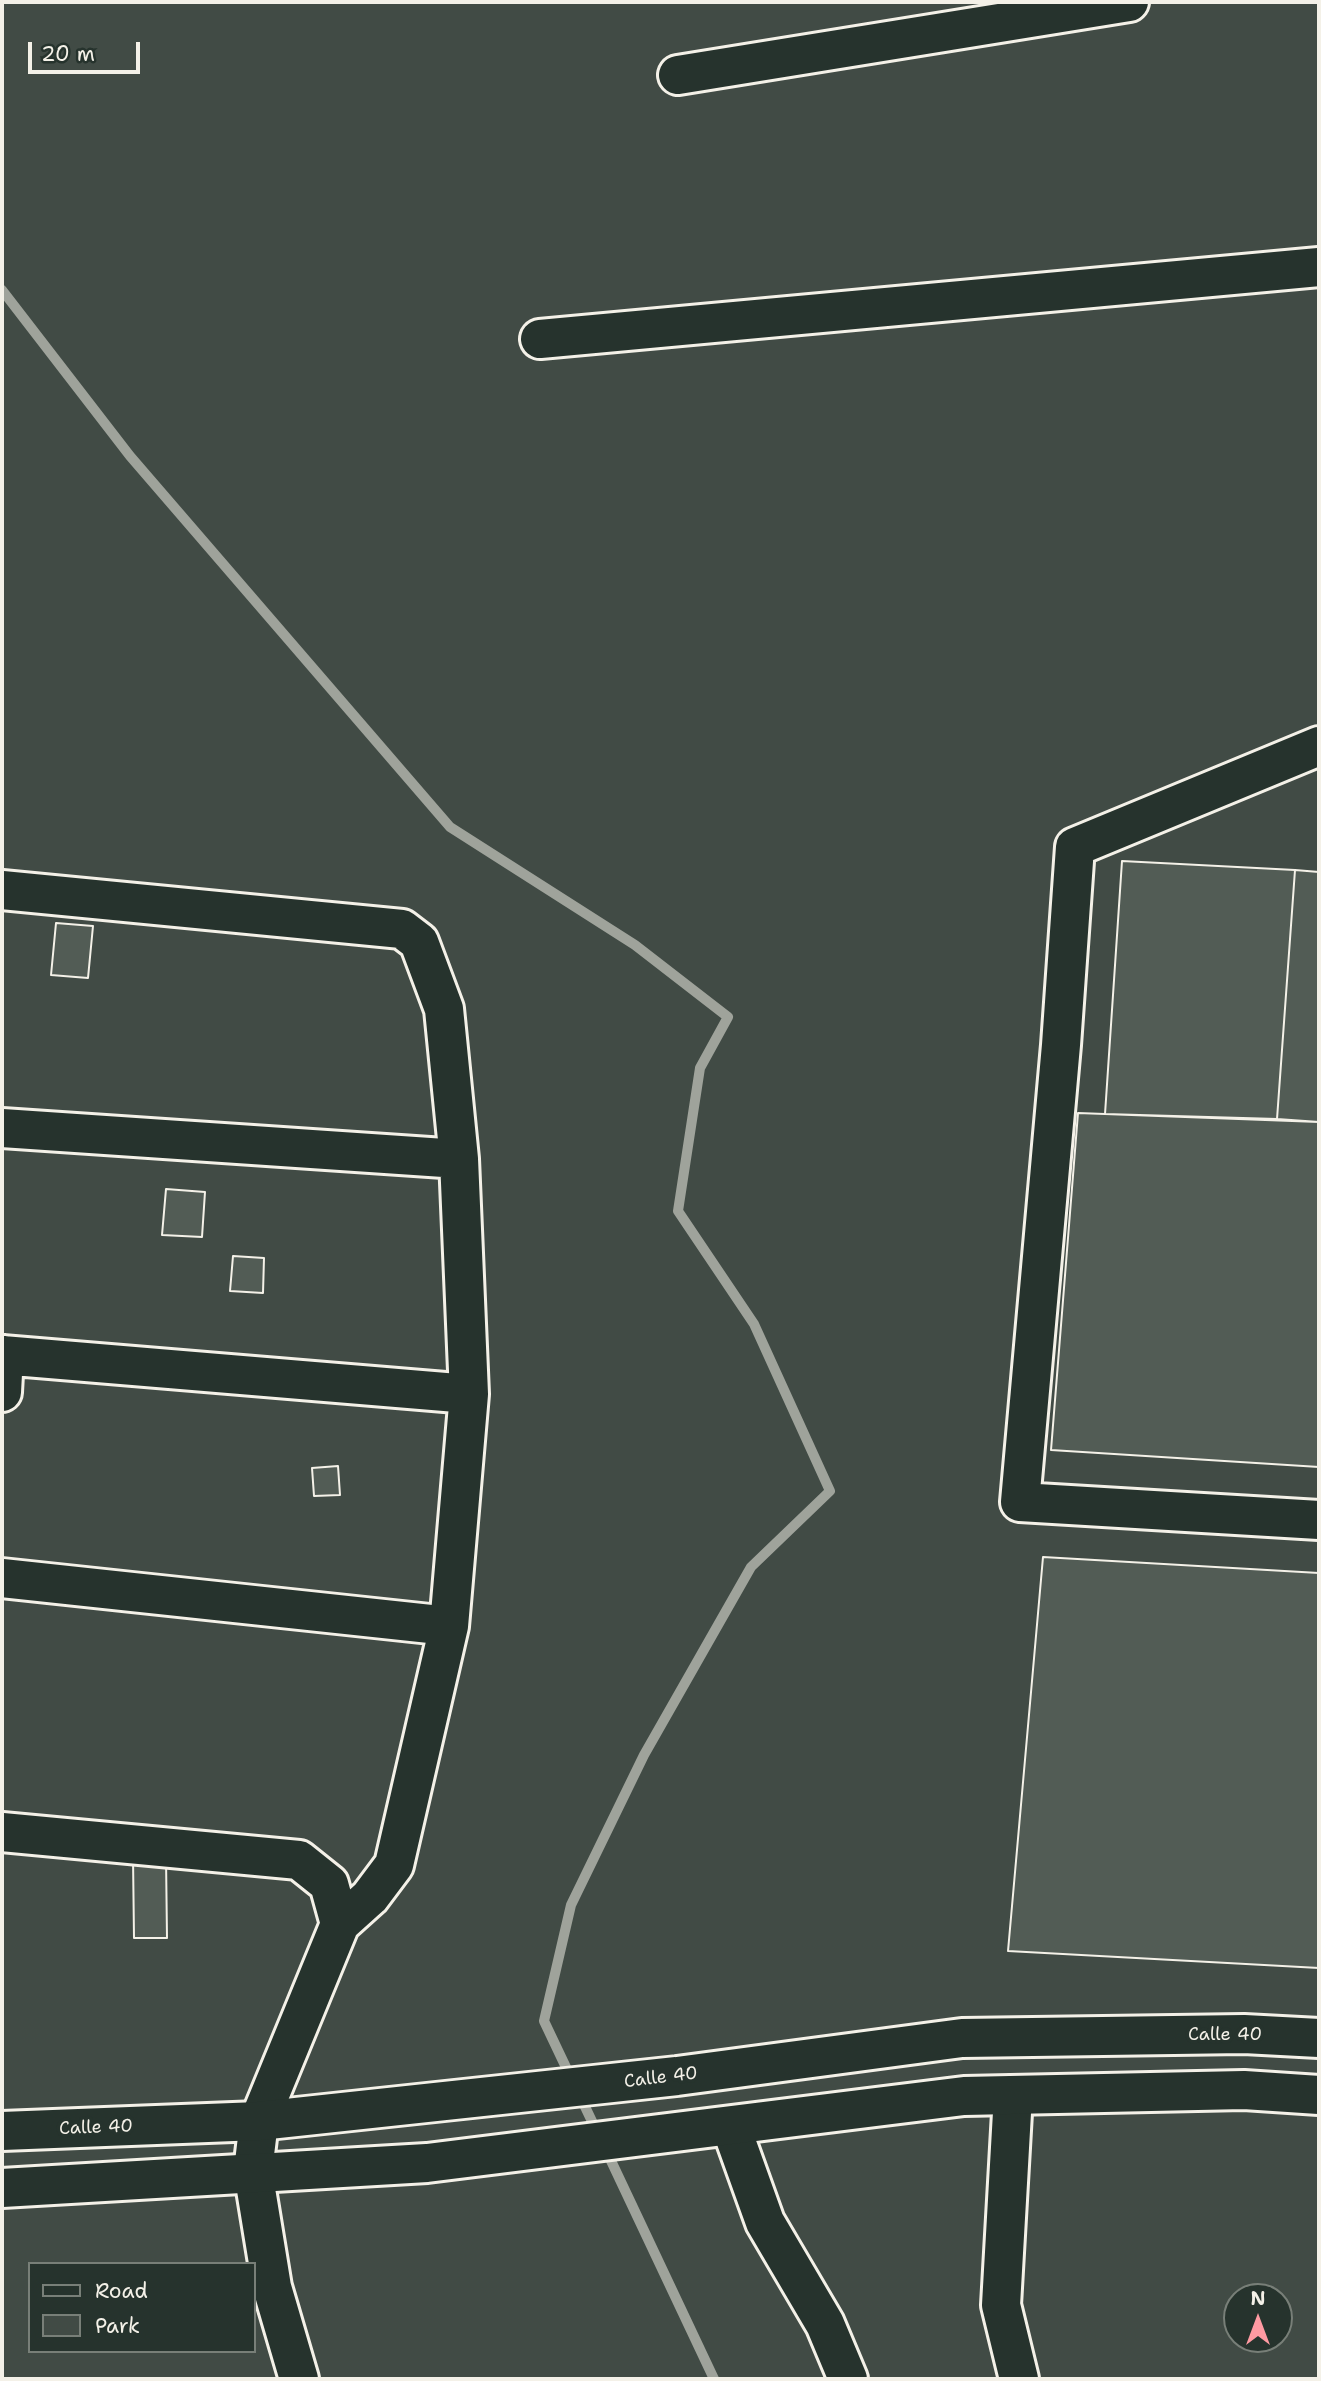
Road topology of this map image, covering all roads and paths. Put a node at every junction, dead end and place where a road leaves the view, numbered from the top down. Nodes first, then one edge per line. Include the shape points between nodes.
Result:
1 (1129, 2) edge
2 (678, 75) dead end
3 (1319, 267) edge
4 (540, 339) dead end
5 (1319, 746) edge
6 (2, 890) edge
7 (2, 1128) edge
8 (459, 1158) junction
9 (3, 1368) edge
10 (470, 1394) junction
11 (1319, 1520) edge
12 (2, 1578) edge
13 (449, 1626) junction
14 (2, 1832) edge
15 (340, 1924) junction
16 (1319, 2038) edge
17 (1013, 2095) junction
18 (1319, 2095) edge
19 (260, 2122) junction
20 (731, 2127) junction
21 (2, 2131) edge
22 (253, 2171) junction
23 (2, 2188) edge
24 (299, 2379) edge
25 (848, 2379) edge
26 (1019, 2379) edge

1 - 2 street
3 - 4 street
5 - 11 street via 1075,847 1020,1502
6 - 8 street via 402,929 419,942 444,1009
7 - 8 street
8 - 10 street
9 - 10 street
10 - 13 street
12 - 13 street
13 - 15 street via 394,1865
14 - 15 street via 299,1860 329,1884
15 - 19 street
16 - 19 street, Calle 40 via 1244,2034 962,2038 677,2076
17 - 18 street via 1244,2090
17 - 20 street via 964,2096
17 - 26 street via 1001,2305
19 - 21 street, Calle 40
19 - 22 street
20 - 22 street via 427,2163
20 - 25 street via 765,2222 825,2324
22 - 23 street
22 - 24 street via 272,2287

